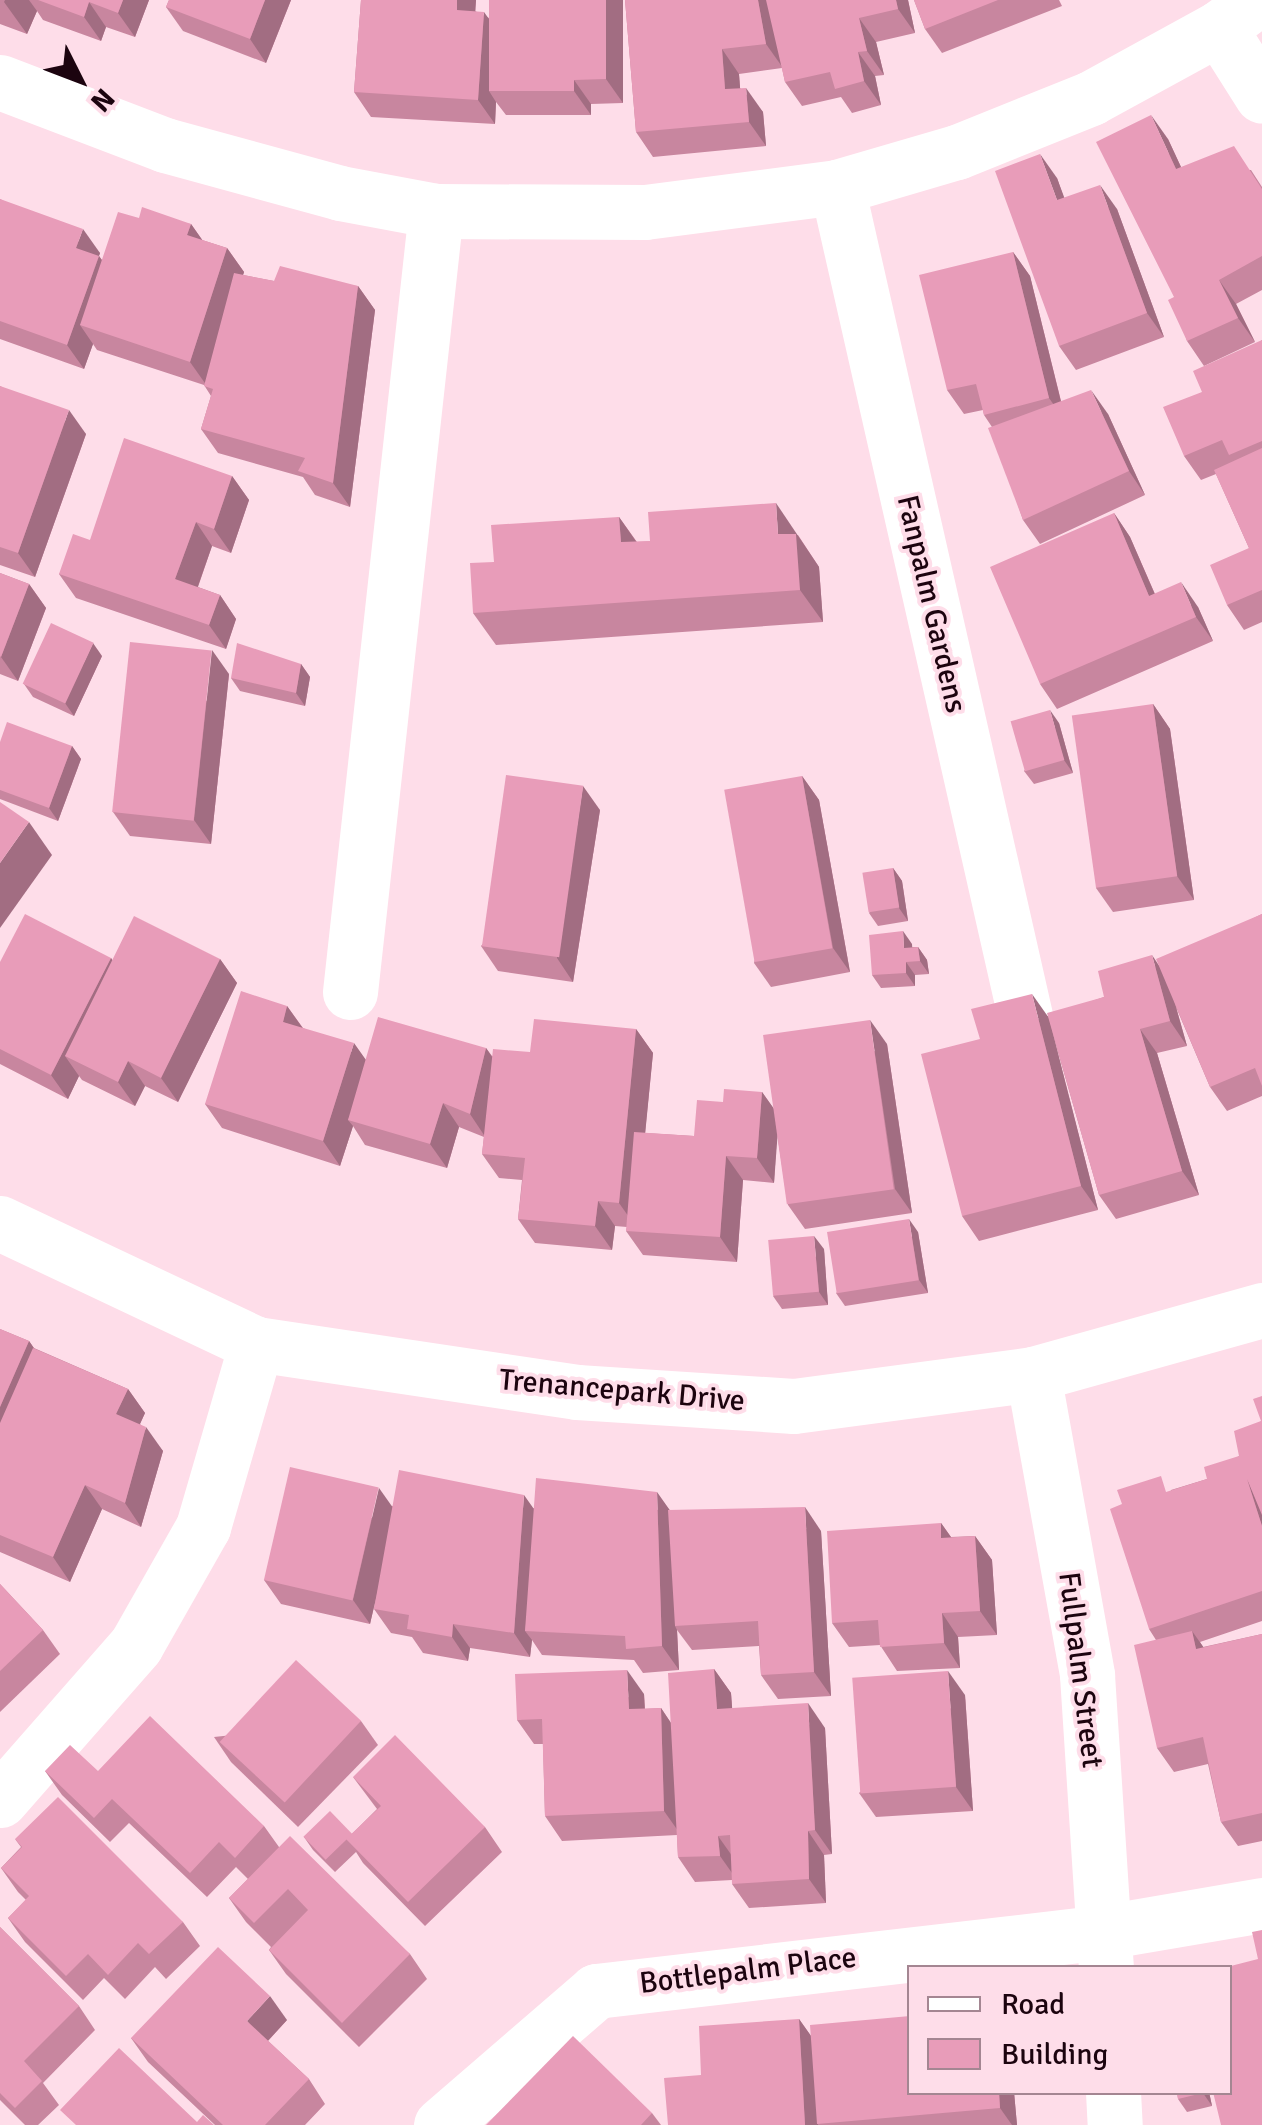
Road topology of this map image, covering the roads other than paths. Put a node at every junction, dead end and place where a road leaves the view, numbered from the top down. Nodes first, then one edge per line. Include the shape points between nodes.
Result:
1 (1238, 14) edge
2 (0, 82) edge
3 (1262, 96) edge
4 (837, 187) junction
5 (436, 211) junction
6 (350, 992) dead end
7 (1026, 1020) edge
8 (0, 1223) edge
9 (1262, 1310) edge
10 (256, 1344) junction
11 (1032, 1374) junction
12 (0, 1800) edge
13 (1262, 1905) edge
14 (1105, 1950) edge
15 (919, 1965) edge
16 (907, 1966) edge
17 (1113, 2095) edge
18 (441, 2125) edge
19 (1115, 2125) edge

1 - 3 street
1 - 4 street via 1091,98 956,152
2 - 5 street via 165,145
4 - 5 street via 645,212
4 - 7 street, Fanpalm Gardens
5 - 6 street
8 - 10 street, Trenancepark Drive
9 - 11 street, Trenancepark Drive
10 - 11 street, Trenancepark Drive via 577,1392 794,1406
10 - 12 street via 203,1527 136,1645
11 - 14 street, Fullpalm Street via 1087,1675
13 - 14 street, Bottlepalm Place
14 - 15 street, Bottlepalm Place
16 - 18 street, Bottlepalm Place via 596,1991
17 - 19 street

